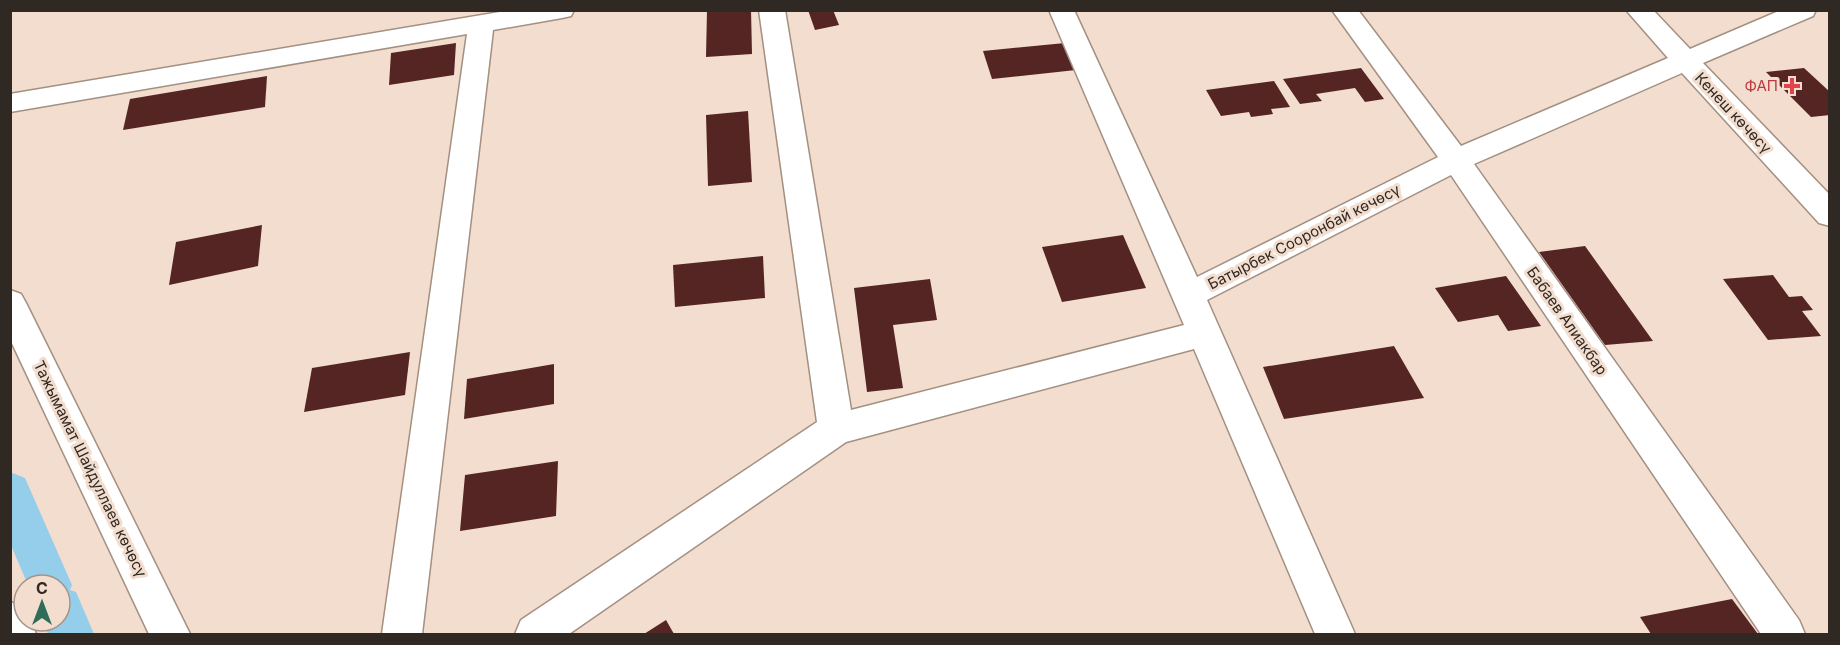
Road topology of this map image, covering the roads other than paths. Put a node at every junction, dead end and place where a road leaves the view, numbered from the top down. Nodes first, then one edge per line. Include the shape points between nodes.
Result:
1 (562, 10) edge
2 (772, 10) edge
3 (1061, 10) edge
4 (1344, 10) edge
5 (1638, 10) edge
6 (1804, 10) edge
7 (481, 24) junction
8 (1685, 62) junction
9 (10, 103) edge
10 (1456, 160) junction
11 (1830, 215) edge
12 (1190, 295) junction
13 (10, 303) edge
14 (1204, 333) junction
15 (836, 429) junction
16 (10, 621) edge
17 (16, 634) edge
18 (170, 634) edge
19 (402, 634) edge
20 (535, 634) edge
21 (1335, 634) edge
22 (1785, 634) edge

1 - 7 street
2 - 15 street
3 - 12 street
4 - 10 street, Бабаев Алиакбар
5 - 8 street, Кенеш көчөсү
6 - 8 street, Батырбек Сооронбай көчөсү
7 - 9 street
7 - 19 street
8 - 10 street, Батырбек Сооронбай көчөсү
8 - 11 street, Кенеш көчөсү
10 - 12 street, Батырбек Сооронбай көчөсү
10 - 22 street, Бабаев Алиакбар
12 - 14 street, Батырбек Сооронбай көчөсү
13 - 18 street, Тажымамат Шайдуллаев көчөсү
14 - 15 street
14 - 21 street, Батырбек Сооронбай көчөсү
15 - 20 street
16 - 17 street

